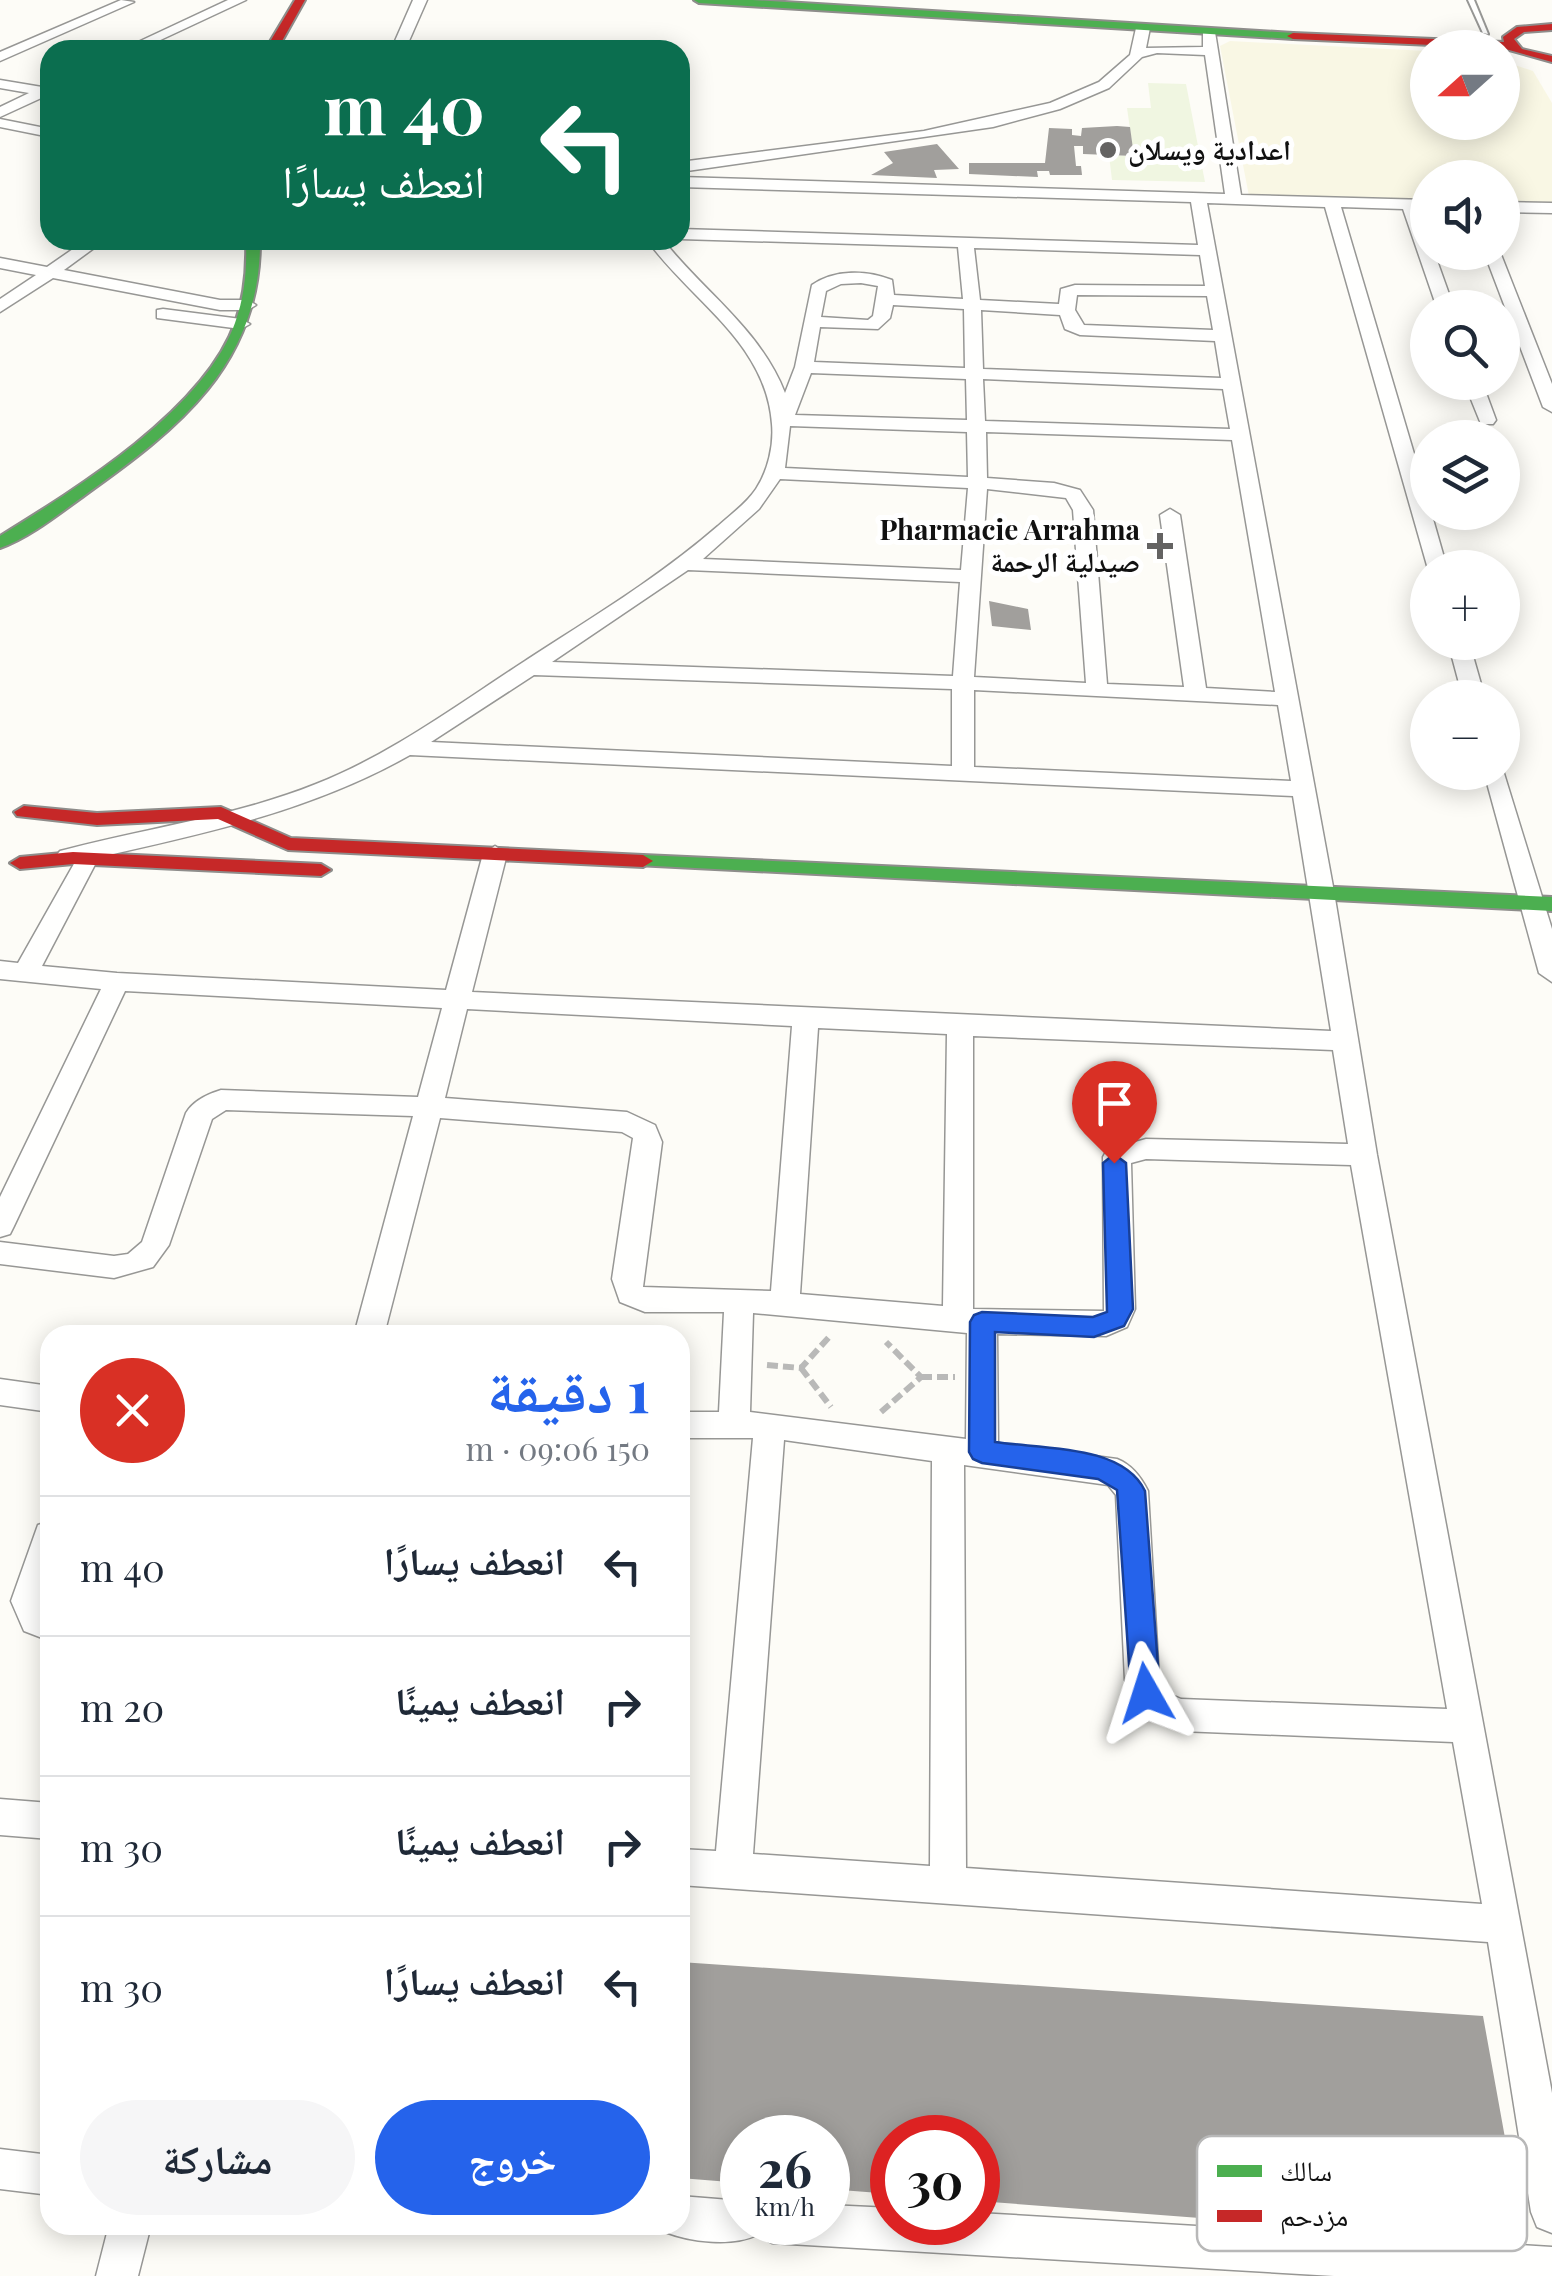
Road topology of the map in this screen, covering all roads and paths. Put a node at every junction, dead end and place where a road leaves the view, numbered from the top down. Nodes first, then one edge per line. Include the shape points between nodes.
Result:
1 (96, 0) edge
2 (239, 0) edge
3 (300, 0) edge
4 (420, 0) edge
5 (699, 0) edge
6 (867, 0) edge
7 (1471, 0) edge
8 (126, 1) edge
9 (1516, 2) edge
10 (1550, 16) edge
11 (178, 26) junction
12 (1143, 28) junction
13 (1447, 30) edge
14 (1485, 30) edge
15 (1203, 38) junction
16 (149, 40) edge
17 (276, 40) edge
18 (402, 40) edge
19 (1524, 44) edge
20 (1157, 50) junction
21 (1138, 54) junction
22 (0, 57) edge
23 (1552, 76) edge
24 (0, 84) edge
25 (40, 89) edge
26 (40, 93) edge
27 (0, 113) edge
28 (0, 123) edge
29 (40, 131) edge
30 (690, 166) edge
31 (690, 182) edge
32 (1198, 198) junction
33 (1234, 199) junction
34 (1332, 202) junction
35 (1409, 204) joint
36 (1520, 207) edge
37 (1552, 208) edge
38 (690, 234) edge
39 (965, 242) junction
40 (83, 250) edge
41 (254, 250) edge
42 (664, 250) edge
43 (1207, 250) junction
44 (0, 263) edge
45 (1499, 270) edge
46 (50, 273) junction
47 (0, 282) edge
48 (28, 288) junction
49 (1440, 290) edge
50 (1214, 292) junction
51 (886, 300) junction
52 (972, 302) junction
53 (0, 307) edge
54 (1067, 310) junction
55 (245, 314) junction
56 (813, 322) junction
57 (1222, 336) junction
58 (804, 367) junction
59 (974, 372) junction
60 (1230, 384) junction
61 (1480, 400) edge
62 (1552, 406) edge
63 (1487, 420) dead end
64 (783, 422) junction
65 (977, 424) junction
66 (1240, 435) junction
67 (774, 473) junction
68 (978, 483) junction
69 (1170, 515) dead end
70 (0, 543) edge
71 (1431, 550) edge
72 (685, 564) junction
73 (970, 576) junction
74 (530, 668) junction
75 (963, 683) junction
76 (1096, 689) junction
77 (1196, 695) junction
78 (1286, 700) junction
79 (408, 748) junction
80 (963, 774) junction
81 (1302, 789) junction
82 (1502, 790) edge
83 (12, 812) edge
84 (239, 816) junction
85 (88, 859) junction
86 (49, 860) junction
87 (10, 866) edge
88 (348, 871) dead end
89 (490, 872) junction
90 (986, 901) dead end
91 (1323, 904) junction
92 (1544, 915) edge
93 (13, 971) edge
94 (1552, 972) edge
95 (116, 982) junction
96 (457, 998) junction
97 (806, 1016) junction
98 (960, 1026) junction
99 (1346, 1041) junction
100 (429, 1107) junction
101 (1363, 1156) junction
102 (0, 1226) edge
103 (0, 1253) edge
104 (740, 1300) junction
105 (785, 1301) junction
106 (854, 1309) junction
107 (970, 1320) junction
108 (371, 1325) edge
109 (736, 1362) junction
110 (0, 1392) edge
111 (40, 1398) edge
112 (734, 1423) junction
113 (770, 1424) junction
114 (690, 1425) edge
115 (854, 1436) junction
116 (948, 1447) junction
117 (982, 1452) junction
118 (40, 1564) edge
119 (40, 1622) edge
120 (1465, 1726) junction
121 (0, 1817) edge
122 (40, 1821) edge
123 (690, 1868) edge
124 (732, 1870) junction
125 (948, 1885) junction
126 (1504, 1924) junction
127 (0, 2169) edge
128 (40, 2174) edge
129 (1552, 2212) edge
130 (690, 2218) edge
131 (720, 2220) edge
132 (850, 2227) edge
133 (127, 2235) edge
134 (1197, 2247) edge
135 (1264, 2251) edge
136 (1552, 2268) edge
137 (117, 2276) edge

1 - 8 street
2 - 11 street
3 - 17 street
4 - 18 street
5 - 12 street
6 - 13 street
7 - 14 lane
8 - 11 street
8 - 22 street
9 - 19 street
10 - 19 street
11 - 16 street
12 - 15 street
12 - 21 street
15 - 19 street
15 - 20 street
15 - 20 street
15 - 33 street
19 - 23 street
20 - 21 street
21 - 30 street via 1098,87 996,122
24 - 25 street
26 - 27 street
28 - 29 street
31 - 32 street
32 - 33 street
32 - 43 street
33 - 34 street
34 - 35 street
34 - 71 street
35 - 49 street
36 - 37 street
38 - 39 street
39 - 43 street
39 - 52 street
40 - 46 street
41 - 55 street
42 - 64 street via 753,344
43 - 50 street
44 - 46 street
45 - 62 street
46 - 48 street
46 - 55 street
47 - 48 street
48 - 53 street
48 - 55 street via 212,323
50 - 54 street via 1076,290 1066,294
50 - 57 street
51 - 52 street
51 - 56 street via 872,325
51 - 56 street via 886,284 879,280 831,280 818,289
52 - 54 street
52 - 59 street
54 - 57 street via 1071,326 1080,330
55 - 70 street via 221,360 154,435 96,482
56 - 58 street
57 - 60 street
58 - 59 street
58 - 64 street
59 - 60 street
59 - 65 street
60 - 66 street
61 - 63 street
64 - 65 street
64 - 67 street
65 - 66 street
65 - 68 street
66 - 78 street
67 - 68 street
67 - 72 street via 752,506
68 - 73 street
68 - 76 street via 1063,490 1081,503
69 - 77 street
72 - 73 street
72 - 74 street
73 - 75 street
74 - 75 street
74 - 79 street
75 - 76 street
75 - 80 street
76 - 77 street
77 - 78 street
78 - 81 street
79 - 80 street
79 - 84 street via 327,788
80 - 81 street
81 - 91 street
82 - 92 street
83 - 84 street via 98,820
83 - 87 street via 42,824 45,833 34,854
84 - 86 street
84 - 89 street via 288,844
85 - 86 street
85 - 88 street
85 - 93 street
86 - 87 street
89 - 91 street
89 - 96 street
90 - 91 street
91 - 92 street
91 - 99 street
92 - 94 street
93 - 95 street
95 - 96 street
95 - 102 street
96 - 97 street
96 - 100 street
97 - 98 street
97 - 105 street
98 - 99 street
98 - 107 street
99 - 101 street
100 - 103 street via 212,1102 200,1113 144,1260 114,1268
100 - 104 street via 636,1126 648,1142 630,1294 646,1300
100 - 108 street
101 - 107 street via 1124,1152 1114,1163 1116,1318 1094,1327
101 - 120 street
104 - 105 street
104 - 109 street
105 - 106 street
106 - 107 street
106 - 109 path via 801,1368
106 - 115 path via 921,1377
107 - 117 street
109 - 112 street
110 - 111 street
112 - 113 street
112 - 114 street
113 - 115 street
113 - 124 street
115 - 116 street
116 - 117 street
116 - 125 street
117 - 120 street via 1102,1468 1127,1482 1142,1680 1164,1711
118 - 119 street via 28,1601
120 - 126 street
121 - 122 street
123 - 124 street
124 - 125 street
125 - 126 street
126 - 129 street
127 - 128 street
130 - 131 street
132 - 134 street
133 - 137 street
135 - 136 street

